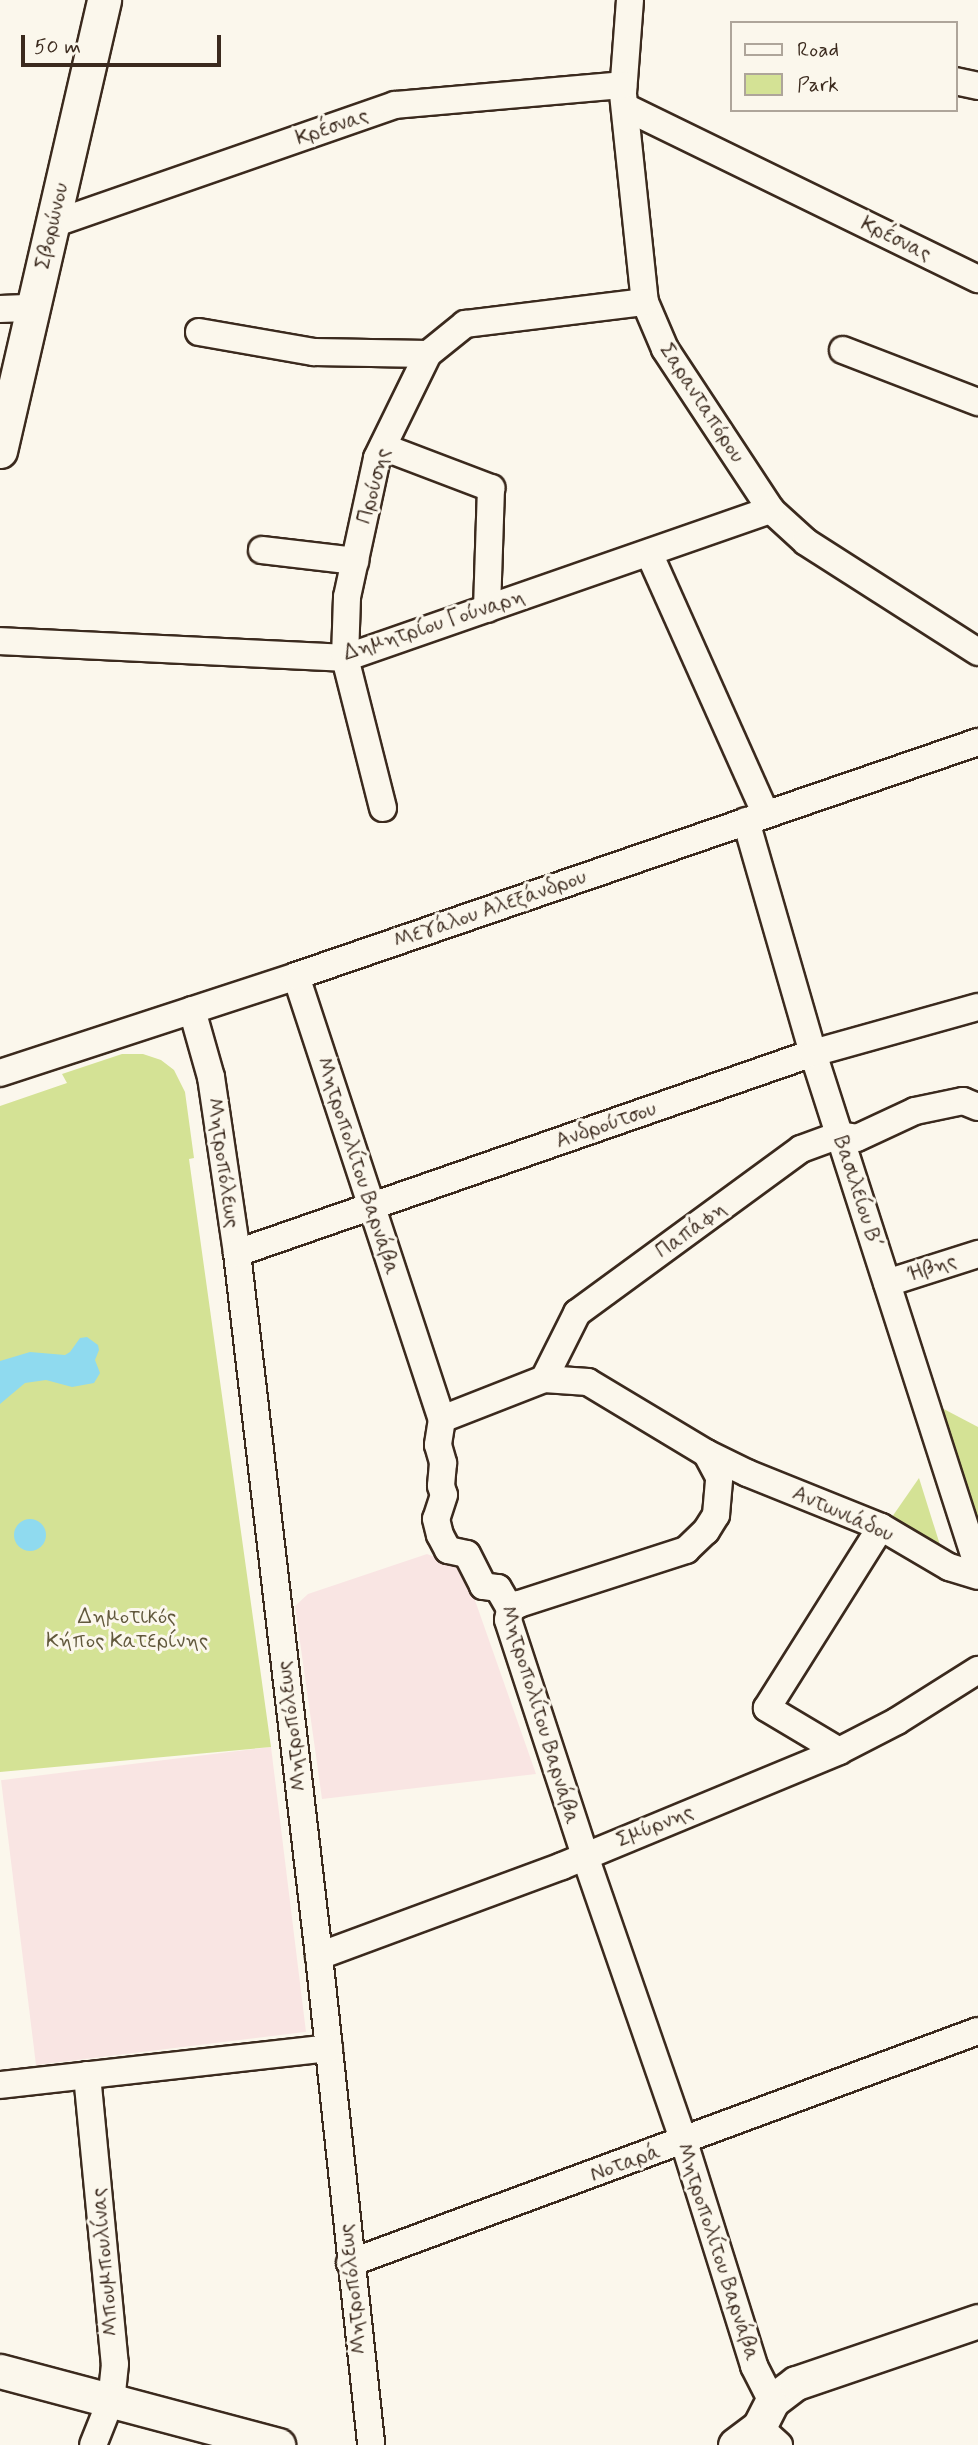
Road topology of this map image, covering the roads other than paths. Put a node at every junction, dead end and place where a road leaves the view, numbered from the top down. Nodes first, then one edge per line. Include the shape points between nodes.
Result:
1 (104, 0) edge
2 (629, 0) edge
3 (957, 81) edge
4 (978, 86) edge
5 (624, 96) junction
6 (52, 224) junction
7 (978, 279) edge
8 (645, 302) junction
9 (33, 308) junction
10 (0, 309) edge
11 (199, 332) dead end
12 (843, 350) dead end
13 (428, 354) junction
14 (978, 402) edge
15 (383, 447) junction
16 (0, 451) edge
17 (771, 510) junction
18 (262, 550) dead end
19 (649, 553) junction
20 (355, 561) junction
21 (487, 609) junction
22 (0, 641) edge
23 (978, 652) edge
24 (345, 658) junction
25 (976, 737) edge
26 (383, 808) dead end
27 (756, 818) junction
28 (296, 976) junction
29 (978, 1007) edge
30 (192, 1010) junction
31 (813, 1053) junction
32 (0, 1073) edge
33 (978, 1107) edge
34 (839, 1135) junction
35 (370, 1206) junction
36 (237, 1253) junction
37 (978, 1254) edge
38 (887, 1283) junction
39 (544, 1379) junction
40 (442, 1419) junction
41 (706, 1453) junction
42 (881, 1527) junction
43 (978, 1567) edge
44 (978, 1576) edge
45 (510, 1609) junction
46 (978, 1671) edge
47 (839, 1751) junction
48 (585, 1856) junction
49 (319, 1956) junction
50 (978, 2031) edge
51 (329, 2048) junction
52 (87, 2075) junction
53 (0, 2085) edge
54 (684, 2141) junction
55 (350, 2263) junction
56 (978, 2321) edge
57 (0, 2371) edge
58 (111, 2400) junction
59 (761, 2429) edge
60 (93, 2445) edge
61 (278, 2445) edge
62 (371, 2445) edge

1 - 6 main road, Σβορώνου
2 - 5 street, Σαρανταπόρου
3 - 4 street
5 - 6 street, Κρέσνας via 395,105
5 - 7 street, Κρέσνας
5 - 8 street, Σαρανταπόρου
6 - 9 main road, Σβορώνου
8 - 13 street, Προύσης via 465,324
8 - 17 street, Σαρανταπόρου via 665,349
9 - 10 street
9 - 16 main road, Σβορώνου
11 - 13 street via 314,352
12 - 14 street
13 - 15 street, Προύσης
15 - 20 street, Προύσης
15 - 21 street via 491,488
17 - 19 street, Δημητρίου Γούναρη
17 - 23 street, Σαρανταπόρου via 806,542
18 - 20 street
19 - 21 street, Δημητρίου Γούναρη
19 - 27 street, Βασιλείου Β΄
20 - 24 street, Προύσης via 347,597
21 - 24 street, Δημητρίου Γούναρη
22 - 24 street, Δημητρίου Γούναρη
24 - 26 street, Προύσης
25 - 27 street, Μεγάλου Αλεξάνδρου
27 - 28 street, Μεγάλου Αλεξάνδρου
27 - 31 street, Βασιλείου Β΄
28 - 30 street, Μεγάλου Αλεξάνδρου
28 - 35 street, Μητροπολίτου Βαρνάβα
29 - 31 street, Ανδρούτσου
30 - 32 street, Μεγάλου Αλεξάνδρου
30 - 36 street, Μητροπόλεως via 211,1077
31 - 34 street, Βασιλείου Β΄
31 - 35 street, Ανδρούτσου
33 - 34 street, Παπάφη via 963,1101 915,1111 858,1138
34 - 38 street, Βασιλείου Β΄
34 - 39 street, Παπάφη via 801,1149 577,1313
35 - 36 street, Ανδρούτσου
35 - 40 street, Μητροπολίτου Βαρνάβα
36 - 49 street, Μητροπόλεως
37 - 38 street, Ήβης
38 - 43 street, Βασιλείου Β΄
39 - 40 street
39 - 41 street, Αντωνιάδου via 588,1382
40 - 45 street, Μητροπολίτου Βαρνάβα via 438,1445 444,1495 436,1518 440,1535 448,1550 467,1554 483,1586 498,1588
41 - 42 street, Αντωνιάδου
41 - 45 street via 719,1477 716,1515 686,1550
42 - 44 street, Αντωνιάδου via 949,1567
42 - 47 street via 768,1708
45 - 48 street, Μητροπολίτου Βαρνάβα via 508,1620
46 - 47 street, Σμύρνης
47 - 48 street, Σμύρνης
48 - 49 street, Σμύρνης
48 - 54 street, Μητροπολίτου Βαρνάβα
49 - 51 street, Μητροπόλεως
50 - 54 street, Νοταρά
51 - 52 street
51 - 55 street, Μητροπόλεως
52 - 53 street
52 - 58 street, Μπουμπουλίνας via 115,2364
54 - 55 street, Νοταρά
54 - 59 street, Μητροπολίτου Βαρνάβα via 754,2366
55 - 62 street, Μητροπόλεως
56 - 59 main road via 809,2378 782,2392
57 - 58 main road
58 - 60 street, Μπουμπουλίνας
58 - 61 main road

